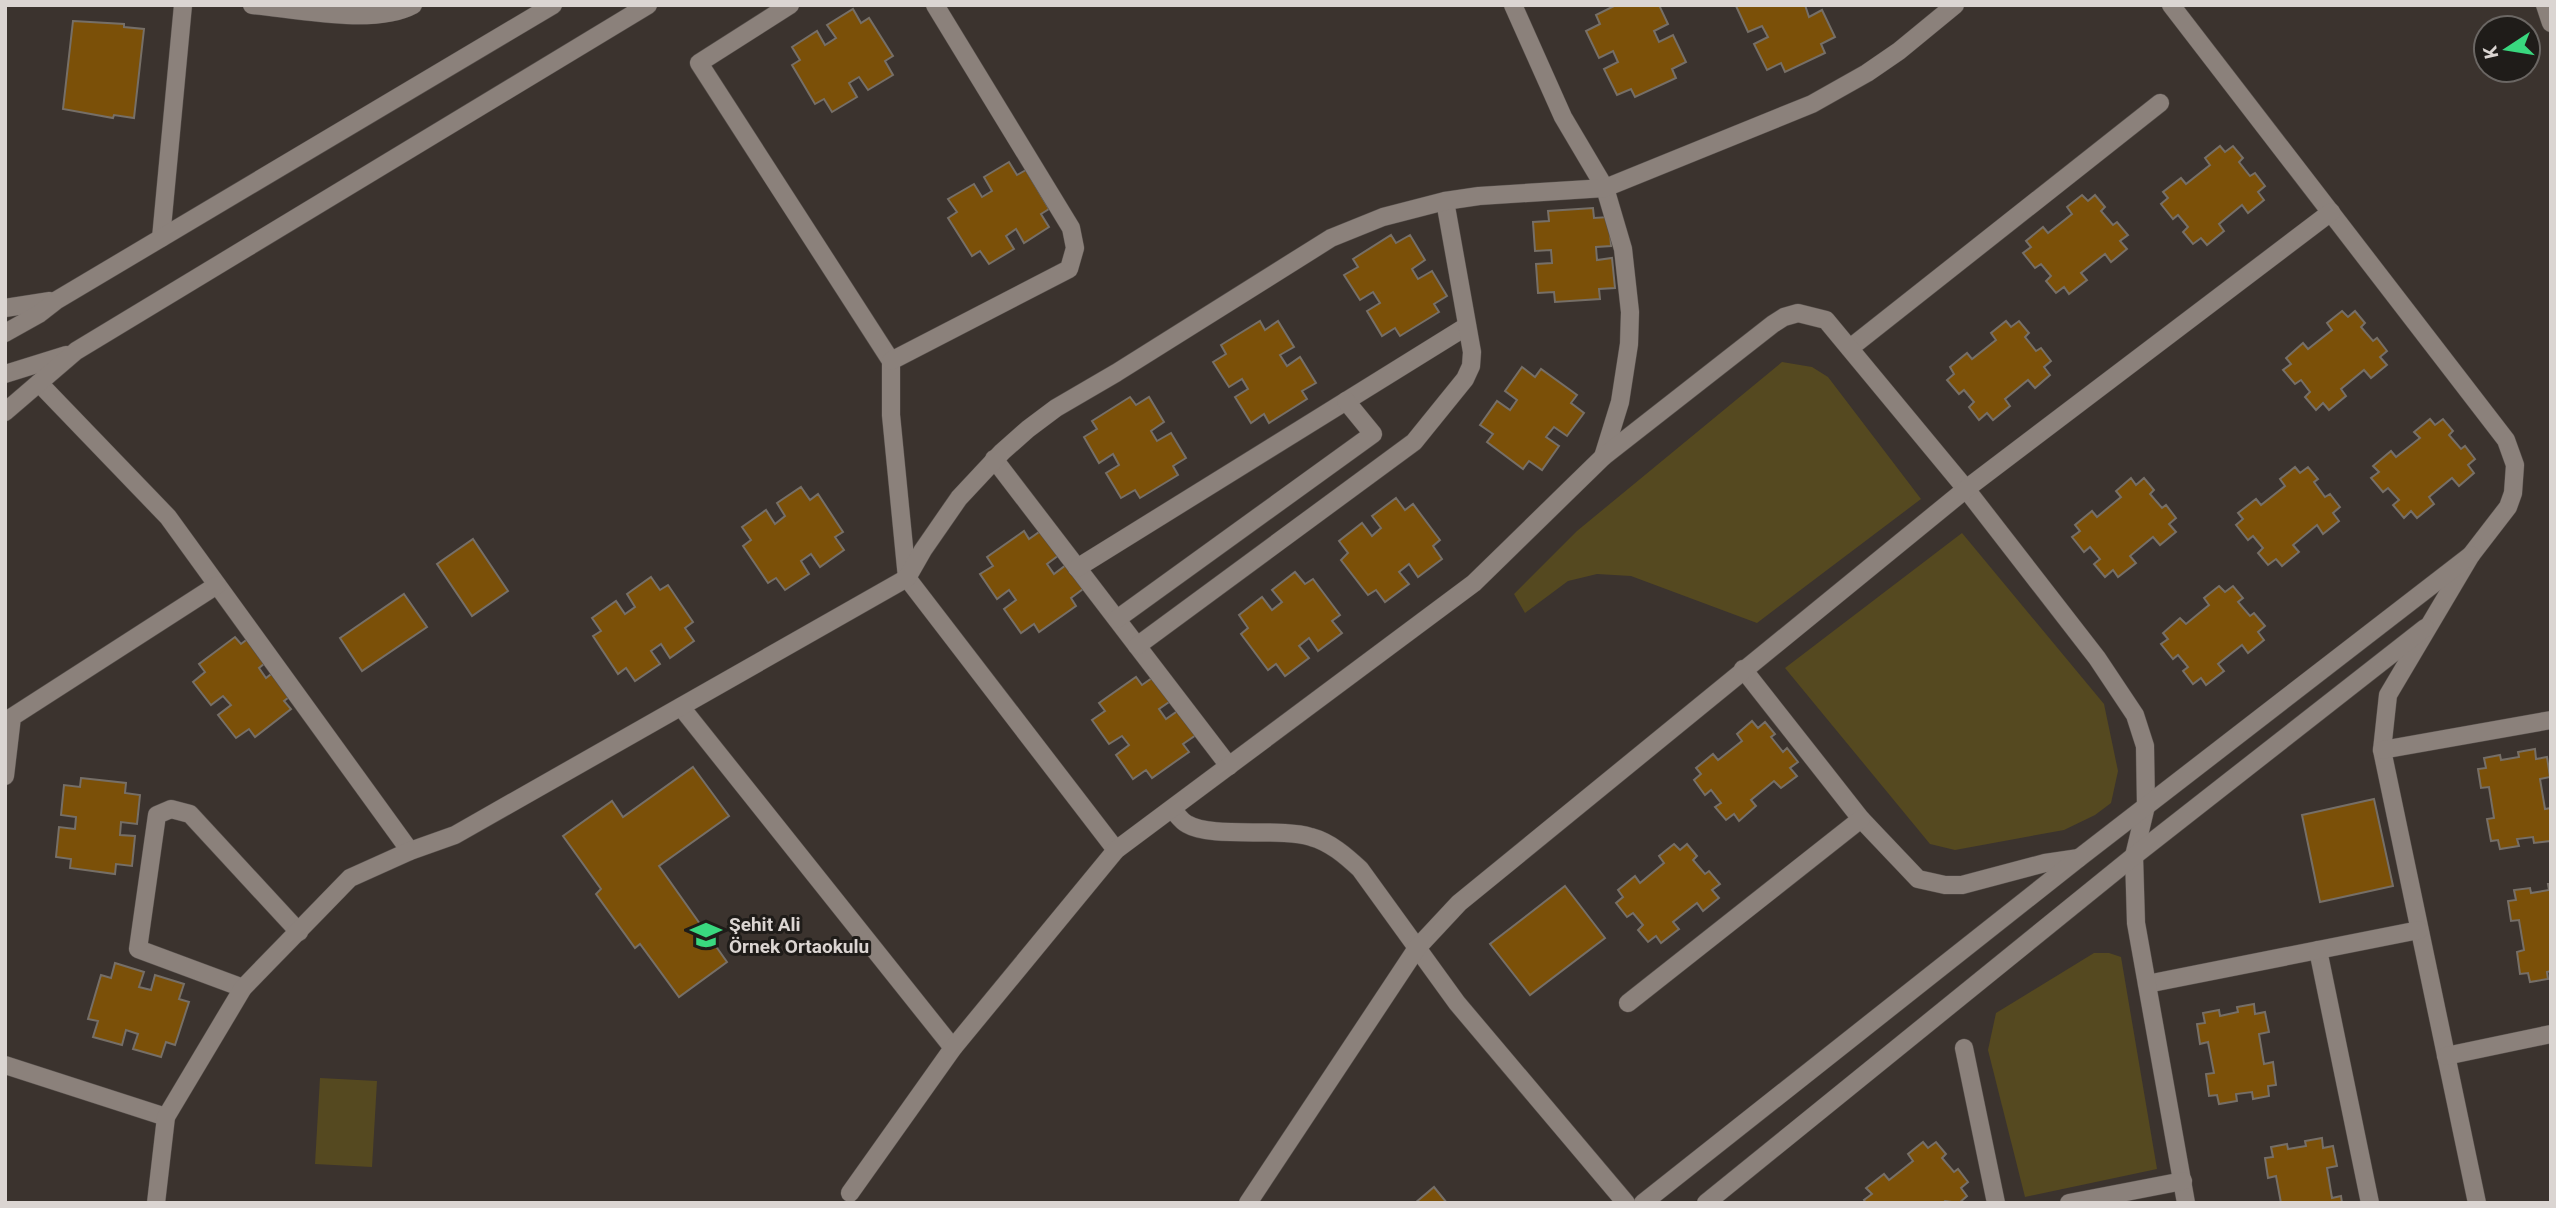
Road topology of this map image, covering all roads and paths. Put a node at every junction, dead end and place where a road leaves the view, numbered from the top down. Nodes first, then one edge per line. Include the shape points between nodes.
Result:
1 (183, 5) edge
2 (251, 5) edge
3 (413, 5) edge
4 (553, 5) edge
5 (649, 5) edge
6 (790, 5) edge
7 (935, 5) edge
8 (1513, 5) edge
9 (1955, 5) edge
10 (2171, 5) edge
11 (2545, 5) edge
12 (2551, 23) edge
13 (2160, 103) dead end
14 (1605, 188) junction
15 (1445, 201) junction
16 (2330, 212) junction
17 (161, 238) junction
18 (57, 300) junction
19 (5, 308) edge
20 (1467, 326) junction
21 (5, 333) edge
22 (1850, 348) junction
23 (76, 351) junction
24 (891, 361) junction
25 (5, 374) edge
26 (39, 383) junction
27 (1346, 401) junction
28 (5, 412) edge
29 (1603, 457) junction
30 (994, 459) junction
31 (1966, 489) junction
32 (2471, 555) junction
33 (1077, 568) junction
34 (907, 578) junction
35 (217, 585) junction
36 (1116, 619) junction
37 (2425, 628) junction
38 (1137, 646) junction
39 (1743, 669) junction
40 (681, 707) junction
41 (2551, 720) edge
42 (2382, 750) junction
43 (1229, 766) junction
44 (5, 776) edge
45 (2146, 806) junction
46 (1172, 809) junction
47 (1861, 819) junction
48 (1116, 849) junction
49 (410, 851) junction
50 (2134, 856) junction
51 (2079, 858) junction
52 (2420, 930) junction
53 (299, 932) junction
54 (1417, 948) junction
55 (2318, 950) junction
56 (2147, 984) junction
57 (243, 988) junction
58 (1628, 1003) dead end
59 (2551, 1034) edge
60 (953, 1048) junction
61 (1964, 1048) dead end
62 (2446, 1056) junction
63 (5, 1065) edge
64 (166, 1117) junction
65 (2183, 1181) junction
66 (850, 1193) dead end
67 (156, 1203) edge
68 (1248, 1203) edge
69 (1626, 1203) edge
70 (1643, 1203) edge
71 (1706, 1203) edge
72 (1996, 1203) edge
73 (2069, 1203) edge
74 (2186, 1203) edge
75 (2370, 1203) edge
76 (2477, 1203) edge

1 - 17 street
2 - 3 street via 369,16
4 - 17 street
5 - 23 street
6 - 24 street via 699,63
7 - 24 street via 1071,228 1075,248 1069,269
8 - 14 street via 1563,117
9 - 14 street via 1899,51 1840,89 1783,117
10 - 16 street
11 - 12 street
13 - 22 street
14 - 15 street
14 - 29 street via 1623,249 1630,312 1620,402
15 - 20 street
15 - 30 street via 1383,217 1331,238 1056,408
16 - 31 street
16 - 32 street via 2512,452 2516,479 2508,507
17 - 18 street
18 - 19 street
18 - 21 street
20 - 27 street
20 - 38 street via 1472,358 1469,373 1414,442
22 - 29 street via 1826,320 1798,313 1784,317
22 - 31 street
23 - 25 street
23 - 26 street
24 - 34 street via 891,415
26 - 28 street
26 - 35 street via 168,517
27 - 33 street
27 - 36 street via 1373,434
29 - 43 street via 1474,583
30 - 33 street
30 - 34 street via 946,515
31 - 39 street
31 - 45 street via 2097,658 2135,715 2145,746
32 - 37 street
32 - 45 street
33 - 36 street
34 - 40 street
34 - 48 street
35 - 44 street via 12,717
35 - 49 street
36 - 38 street
37 - 42 street via 2388,695
37 - 50 street
38 - 43 street
39 - 47 street
39 - 54 street via 1459,903
40 - 49 street via 456,835
40 - 60 street
41 - 42 street
42 - 52 street
43 - 46 street
45 - 50 street
45 - 51 street
46 - 48 street
46 - 54 street via 1186,824 1203,830 1273,832 1311,837 1333,847 1360,869
47 - 51 street via 1918,878 1932,883 1978,883
47 - 58 street
48 - 60 street
49 - 53 street via 350,878
50 - 56 street via 2136,923
50 - 71 street
51 - 70 street
52 - 55 street
52 - 62 street
53 - 57 street
53 - 57 street via 190,814 171,809 157,815 138,948
54 - 68 street
54 - 69 street via 1457,1003
55 - 56 street
55 - 75 street
56 - 65 street
57 - 64 street
59 - 62 street
60 - 66 street
61 - 72 street
62 - 76 street
63 - 64 street
64 - 67 street
65 - 73 street
65 - 74 street

